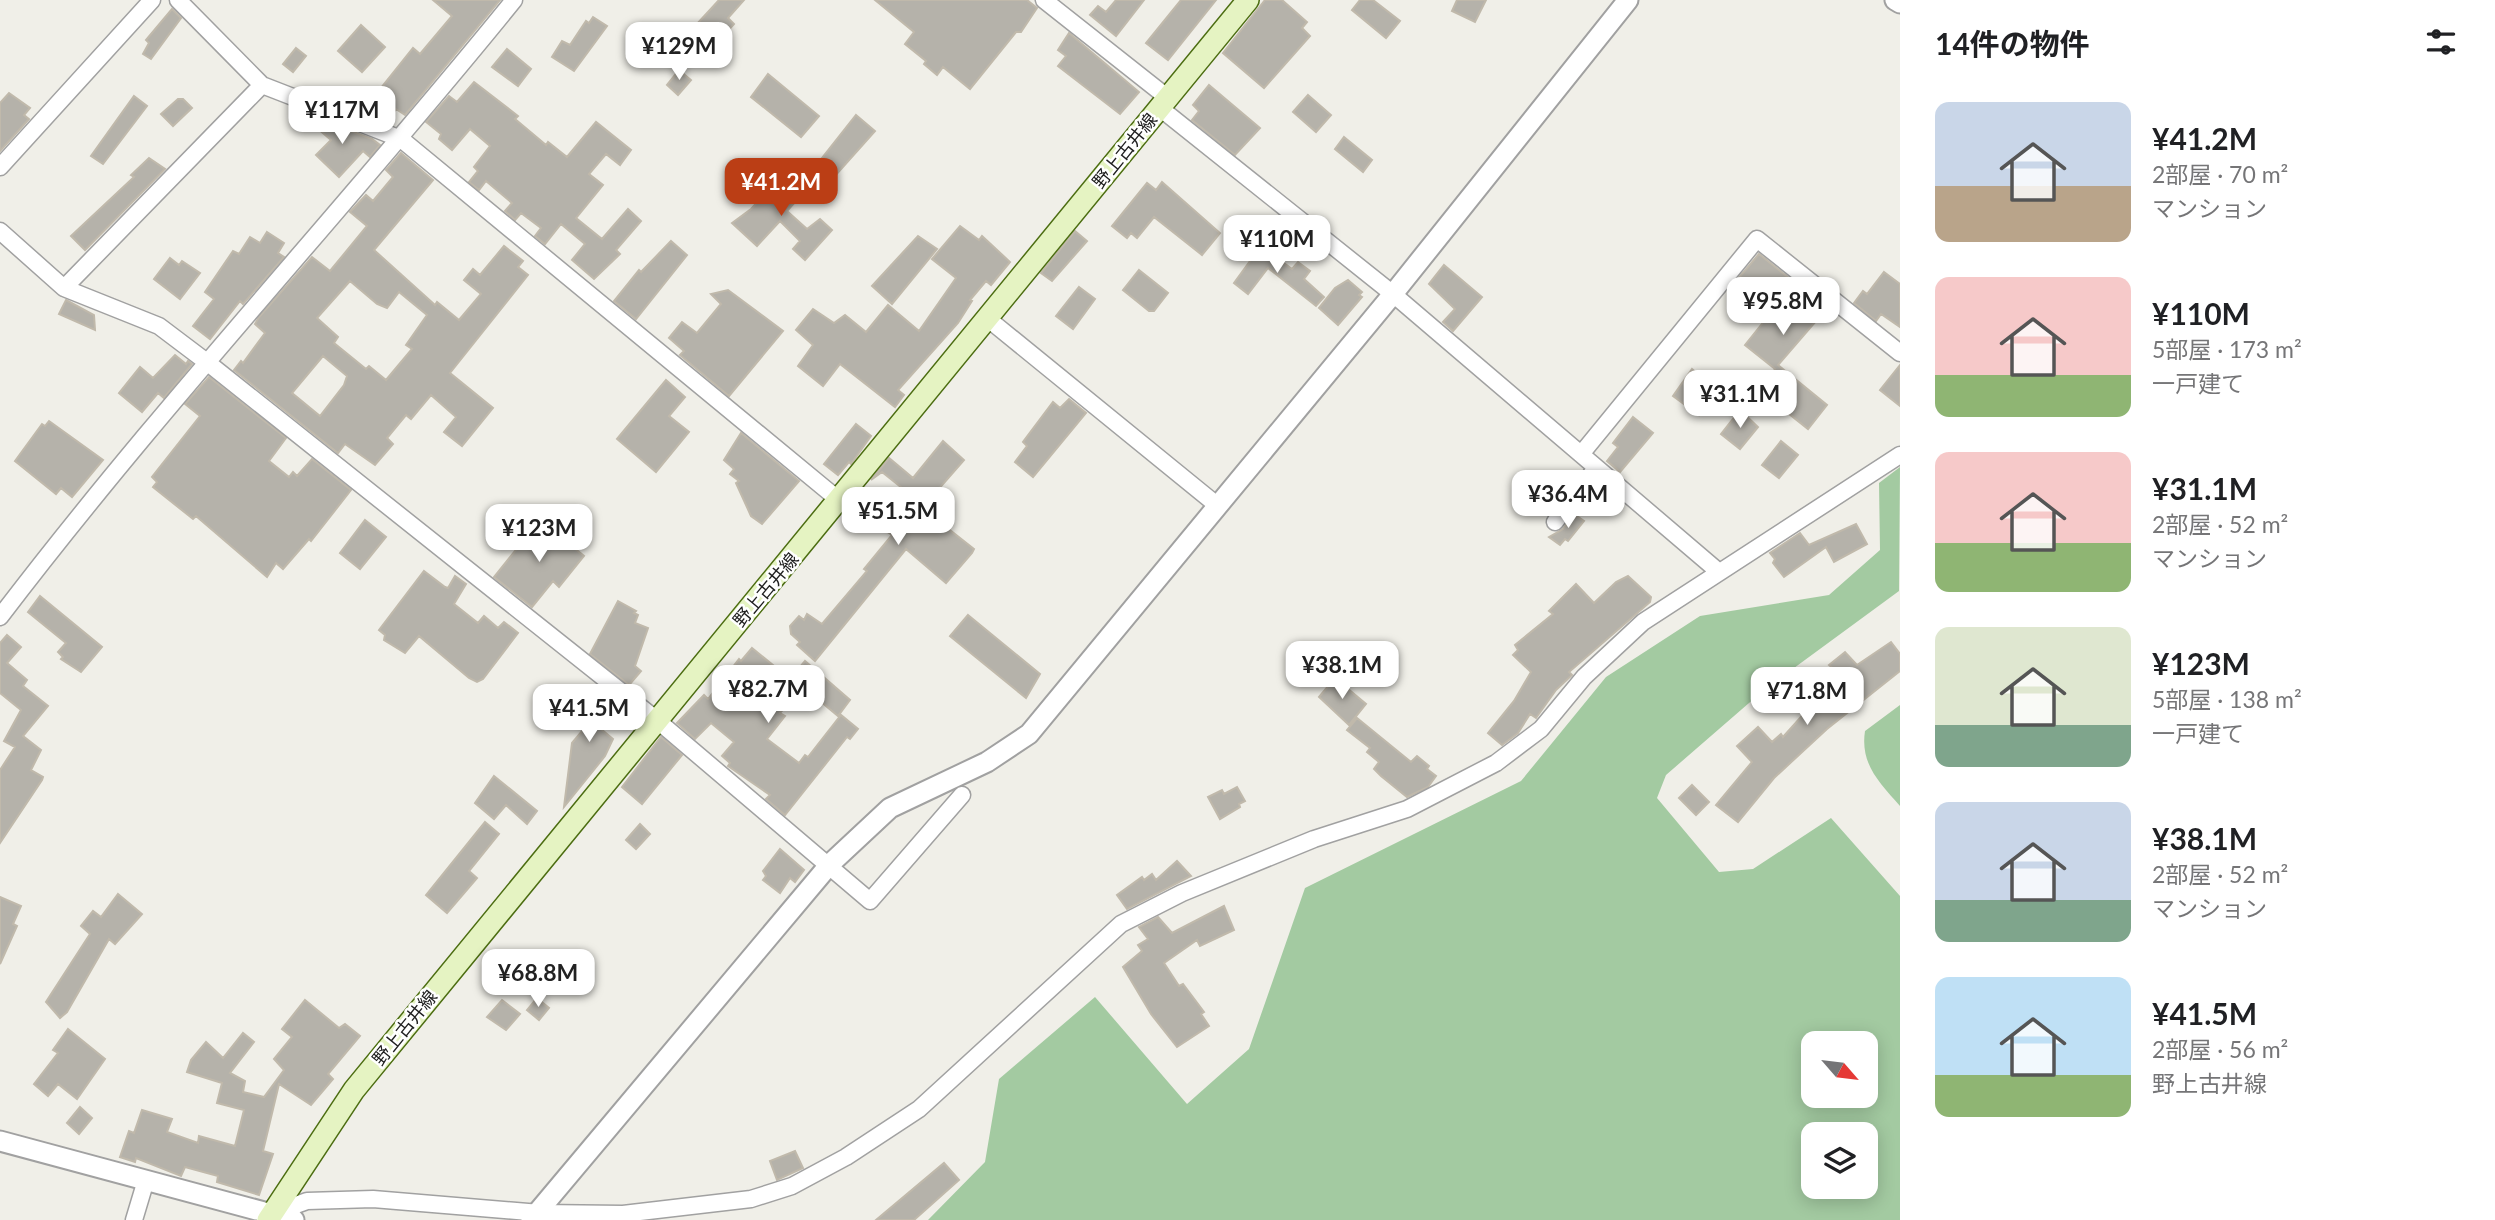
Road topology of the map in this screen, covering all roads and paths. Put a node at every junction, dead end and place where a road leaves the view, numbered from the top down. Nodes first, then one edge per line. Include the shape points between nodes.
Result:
1 (152, 0) edge
2 (178, 0) edge
3 (514, 0) edge
4 (1044, 0) edge
5 (1248, 0) edge
6 (1628, 0) edge
7 (1895, 0) edge
8 (1900, 3) edge
9 (262, 85) junction
10 (1164, 103) junction
11 (401, 139) junction
12 (0, 167) edge
13 (0, 231) edge
14 (64, 288) junction
15 (1392, 294) junction
16 (987, 318) junction
17 (1900, 353) edge
18 (208, 363) junction
19 (1582, 453) junction
20 (1900, 455) edge
21 (1596, 468) junction
22 (840, 501) junction
23 (1218, 506) junction
24 (1555, 522) dead end
25 (1719, 572) junction
26 (0, 617) edge
27 (658, 721) junction
28 (962, 795) dead end
29 (830, 864) junction
30 (0, 1141) edge
31 (146, 1180) junction
32 (536, 1216) edge
33 (269, 1217) edge
34 (134, 1220) edge
35 (294, 1220) edge

1 - 12 street
2 - 9 street
3 - 11 street
4 - 10 street
5 - 10 main road, 野上古井線
6 - 15 street
7 - 8 street
9 - 11 street
9 - 14 street
10 - 15 street
10 - 16 main road, 野上古井線
11 - 18 street
11 - 22 street
13 - 14 street
14 - 18 street via 159,326
15 - 19 street
15 - 23 street
16 - 22 main road, 野上古井線
16 - 23 street
17 - 19 street via 1757,239
18 - 26 street
18 - 27 street
19 - 21 street
20 - 25 street
21 - 24 street
21 - 25 street
22 - 27 main road, 野上古井線
23 - 29 street via 1029,734 987,762 890,808
25 - 32 street via 1643,622 1584,677 1541,729 1496,763 1407,809 1314,839 1182,892 1122,924 919,1109 821,1172 751,1199 623,1214
27 - 29 street
27 - 33 main road, 野上古井線 via 354,1090
28 - 29 street via 870,901
29 - 32 street
30 - 31 street
31 - 33 street
31 - 34 street
32 - 33 street via 373,1199 307,1201
33 - 35 street

